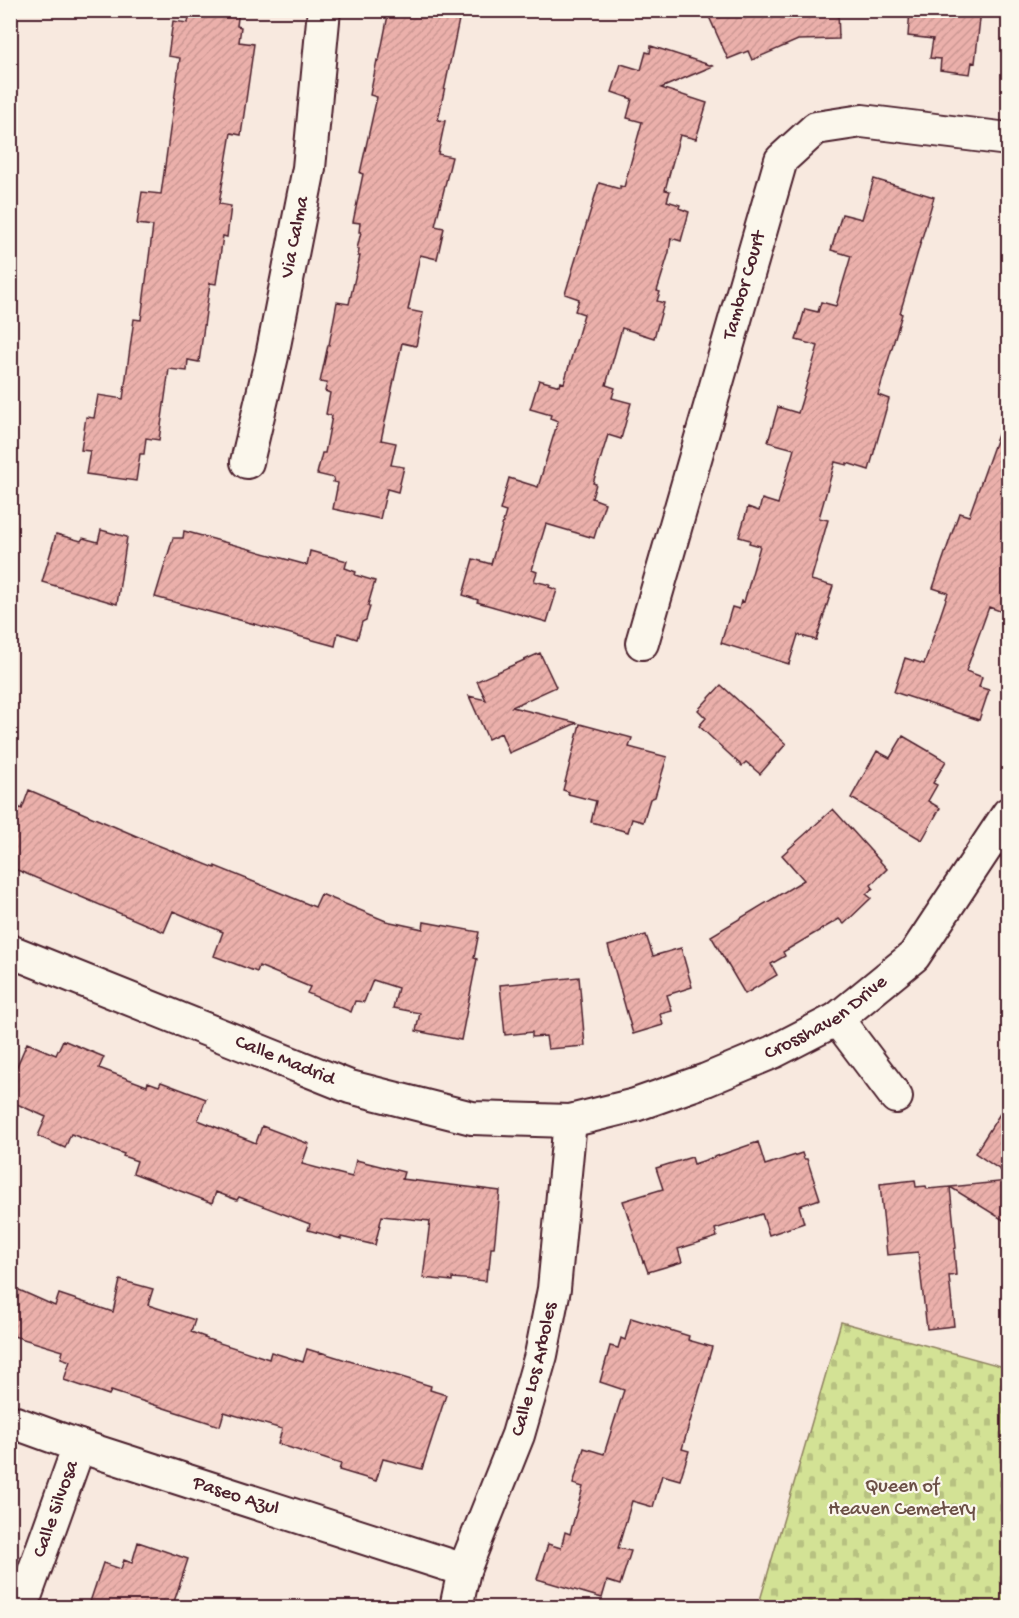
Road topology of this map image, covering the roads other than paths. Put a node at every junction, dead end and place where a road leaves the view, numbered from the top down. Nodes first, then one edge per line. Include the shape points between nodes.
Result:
1 (324, 10) edge
2 (1008, 139) edge
3 (247, 462) dead end
4 (642, 643) dead end
5 (1008, 814) edge
6 (10, 951) edge
7 (837, 1019) junction
8 (896, 1097) dead end
9 (570, 1121) junction
10 (10, 1421) edge
11 (79, 1446) junction
12 (464, 1570) junction
13 (21, 1608) edge
14 (456, 1608) edge

1 - 3 street, Via Calma via 309,168
2 - 4 street, Tambor Court via 862,121 816,128 781,160
5 - 7 street, Crosshaven Drive via 914,956
6 - 9 street, Calle Madrid via 350,1087 472,1118
7 - 8 street
7 - 9 street, Crosshaven Drive via 706,1080 635,1105
9 - 12 street, Calle Los Arboles via 554,1289 541,1355 519,1435
10 - 11 street, Paseo Azul
11 - 12 street, Paseo Azul
11 - 13 street, Calle Silvosa
12 - 14 street, Calle Los Arboles

